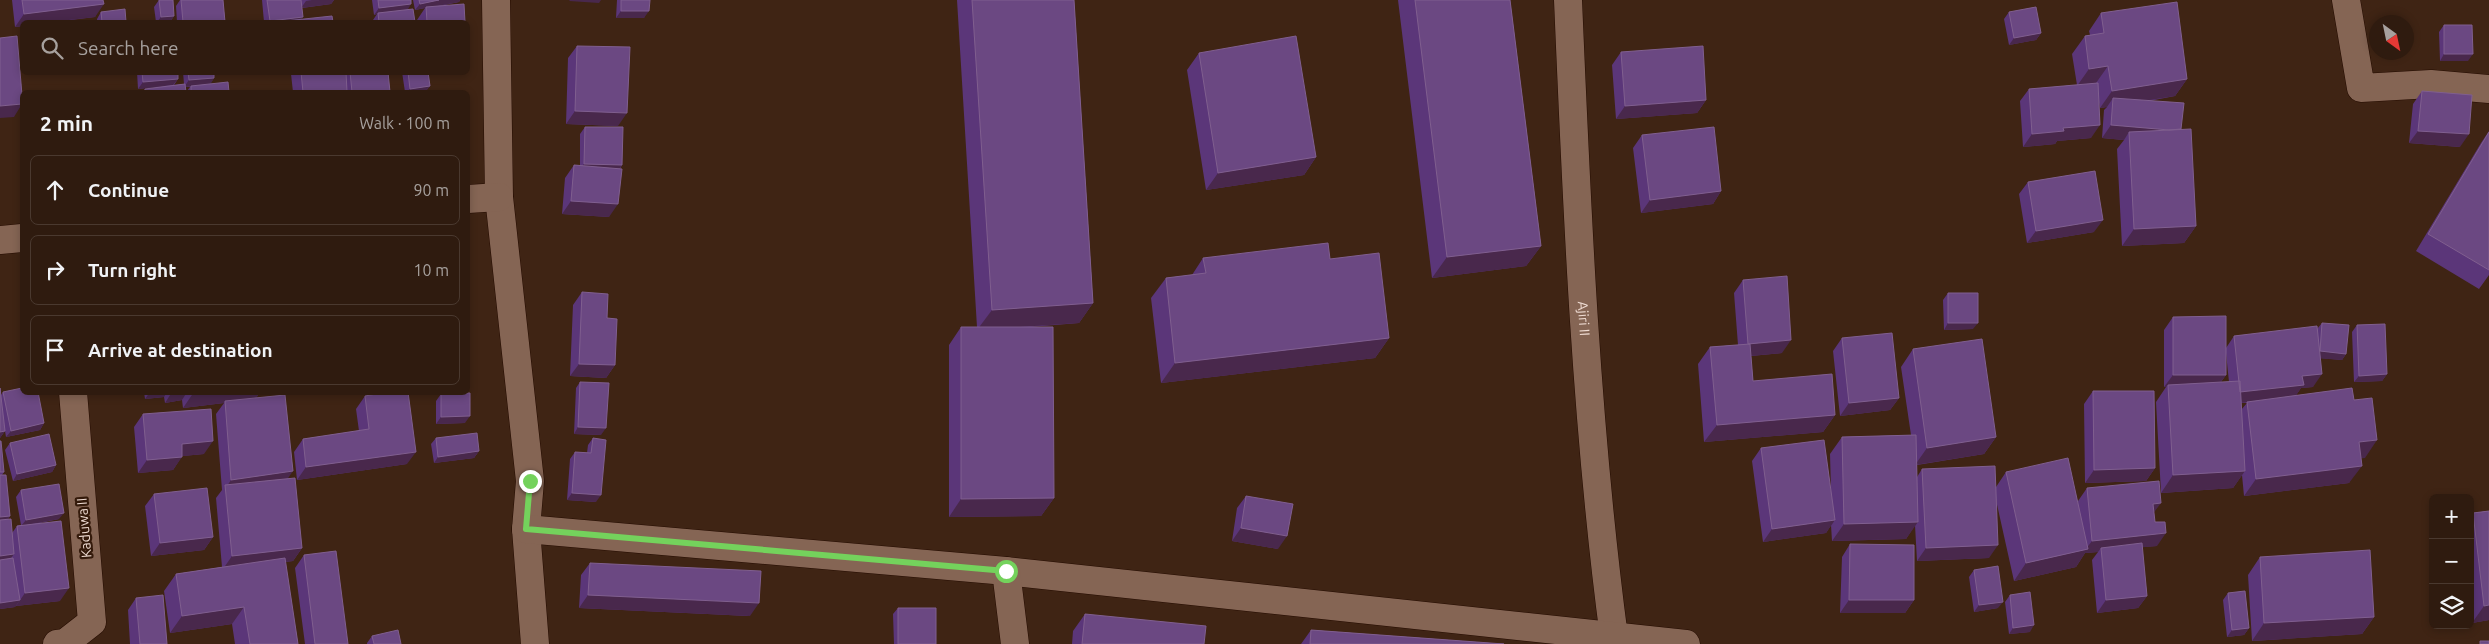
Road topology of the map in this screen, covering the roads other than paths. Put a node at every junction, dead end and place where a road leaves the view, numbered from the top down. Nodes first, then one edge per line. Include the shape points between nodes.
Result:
1 (496, 0) edge
2 (1568, 0) edge
3 (2346, 0) edge
4 (2489, 89) edge
5 (499, 197) junction
6 (470, 199) edge
7 (20, 238) edge
8 (0, 240) edge
9 (73, 395) edge
10 (526, 529) junction
11 (1006, 571) junction
12 (1614, 637) junction
13 (57, 644) edge
14 (535, 644) edge
15 (1015, 644) edge
16 (1686, 644) edge

1 - 5 street
2 - 12 street, Ajiri II via 1580,265 1601,541
3 - 4 street via 2361,88 2431,84
5 - 6 street
5 - 10 street via 530,481
7 - 8 street
9 - 13 street, Kaduwa II via 92,622 65,643
10 - 11 street
10 - 14 street
11 - 12 street
11 - 15 street
12 - 16 street

